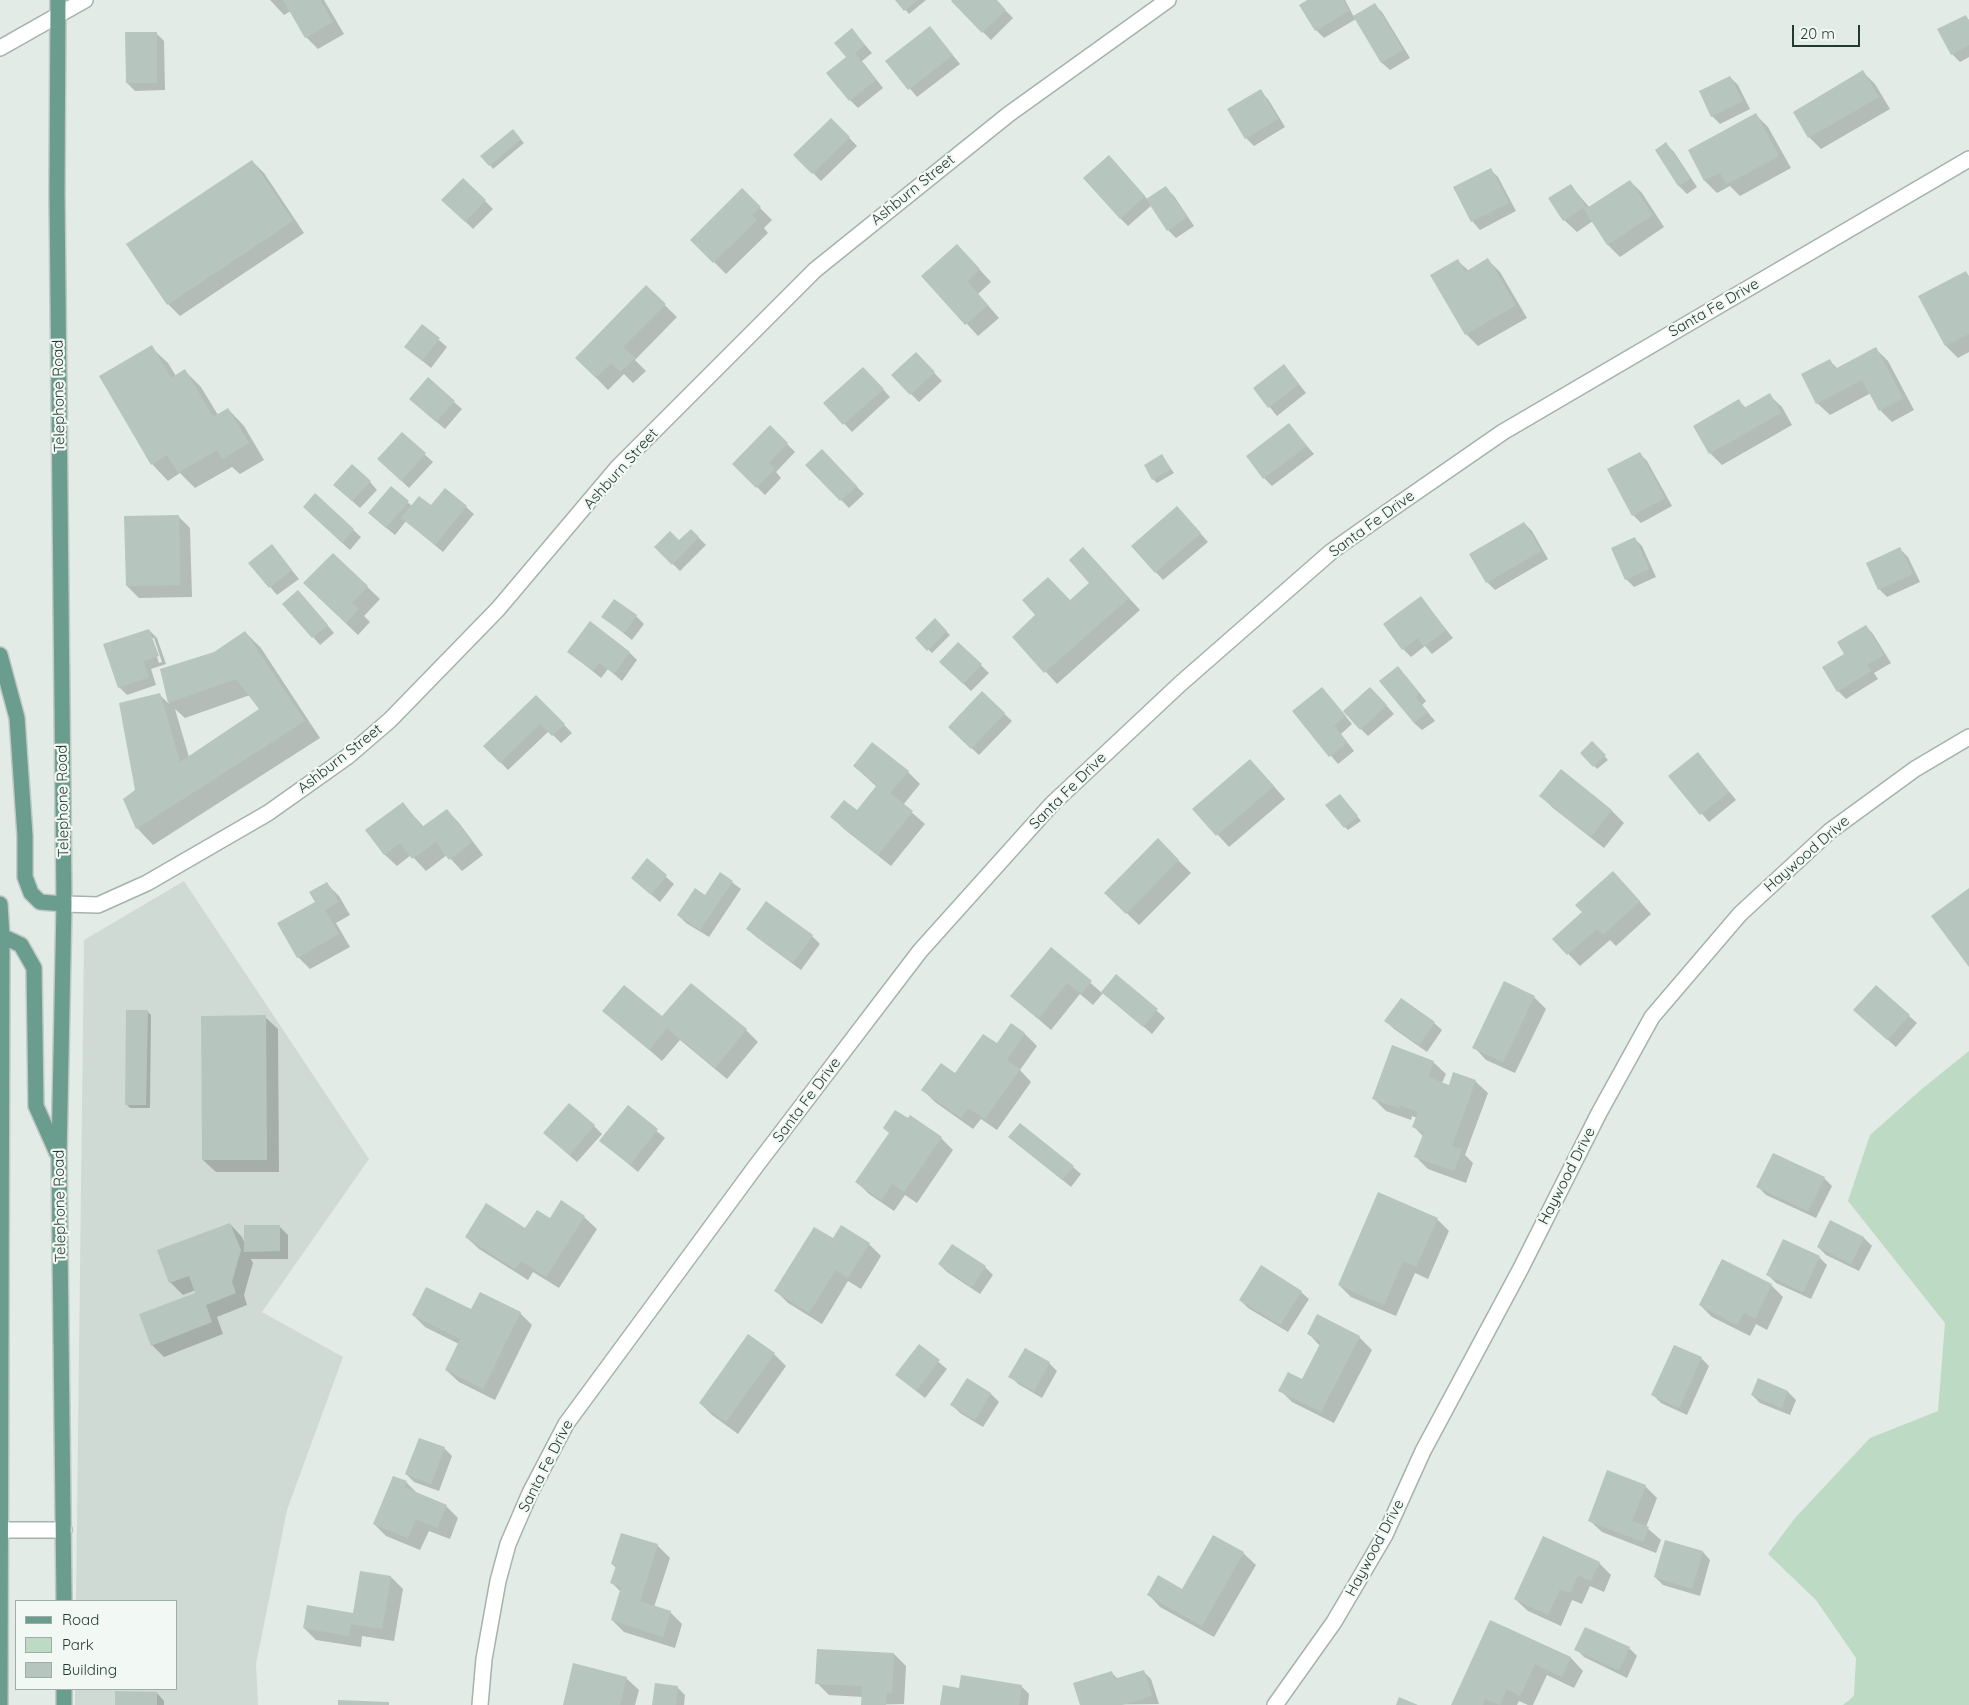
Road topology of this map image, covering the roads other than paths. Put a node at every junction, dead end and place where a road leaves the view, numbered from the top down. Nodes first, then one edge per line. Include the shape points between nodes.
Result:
1 (58, 0) edge
2 (85, 0) edge
3 (1168, 0) edge
4 (58, 16) junction
5 (0, 48) edge
6 (1969, 159) edge
7 (0, 655) edge
8 (1969, 737) edge
9 (0, 904) edge
10 (64, 904) junction
11 (2, 936) junction
12 (59, 1157) junction
13 (0, 1530) edge
14 (64, 1530) junction
15 (64, 1600) edge
16 (64, 1690) edge
17 (0, 1705) edge
18 (64, 1705) edge
19 (480, 1705) edge
20 (1275, 1705) edge

1 - 4 main road, Telephone Road
2 - 4 street
3 - 10 street, Ashburn Street via 1009,114 815,270 618,467 498,609 390,720 348,757 268,813 147,883 98,905
4 - 5 street
4 - 10 main road, Telephone Road
6 - 19 street, Santa Fe Drive via 1503,432 1380,517 1332,551 1180,684 1052,804 920,951 566,1424 508,1544 484,1659
7 - 10 main road via 17,718 25,877 30,893 40,902
8 - 20 street, Haywood Drive via 1915,769 1830,831 1740,914 1652,1017 1423,1451 1385,1535 1334,1622
9 - 11 main road
10 - 12 main road, Telephone Road
11 - 12 main road via 22,945 34,968 36,1106
11 - 13 main road
12 - 14 main road, Telephone Road
13 - 14 street
13 - 17 main road
14 - 15 main road, Telephone Road
16 - 18 main road

